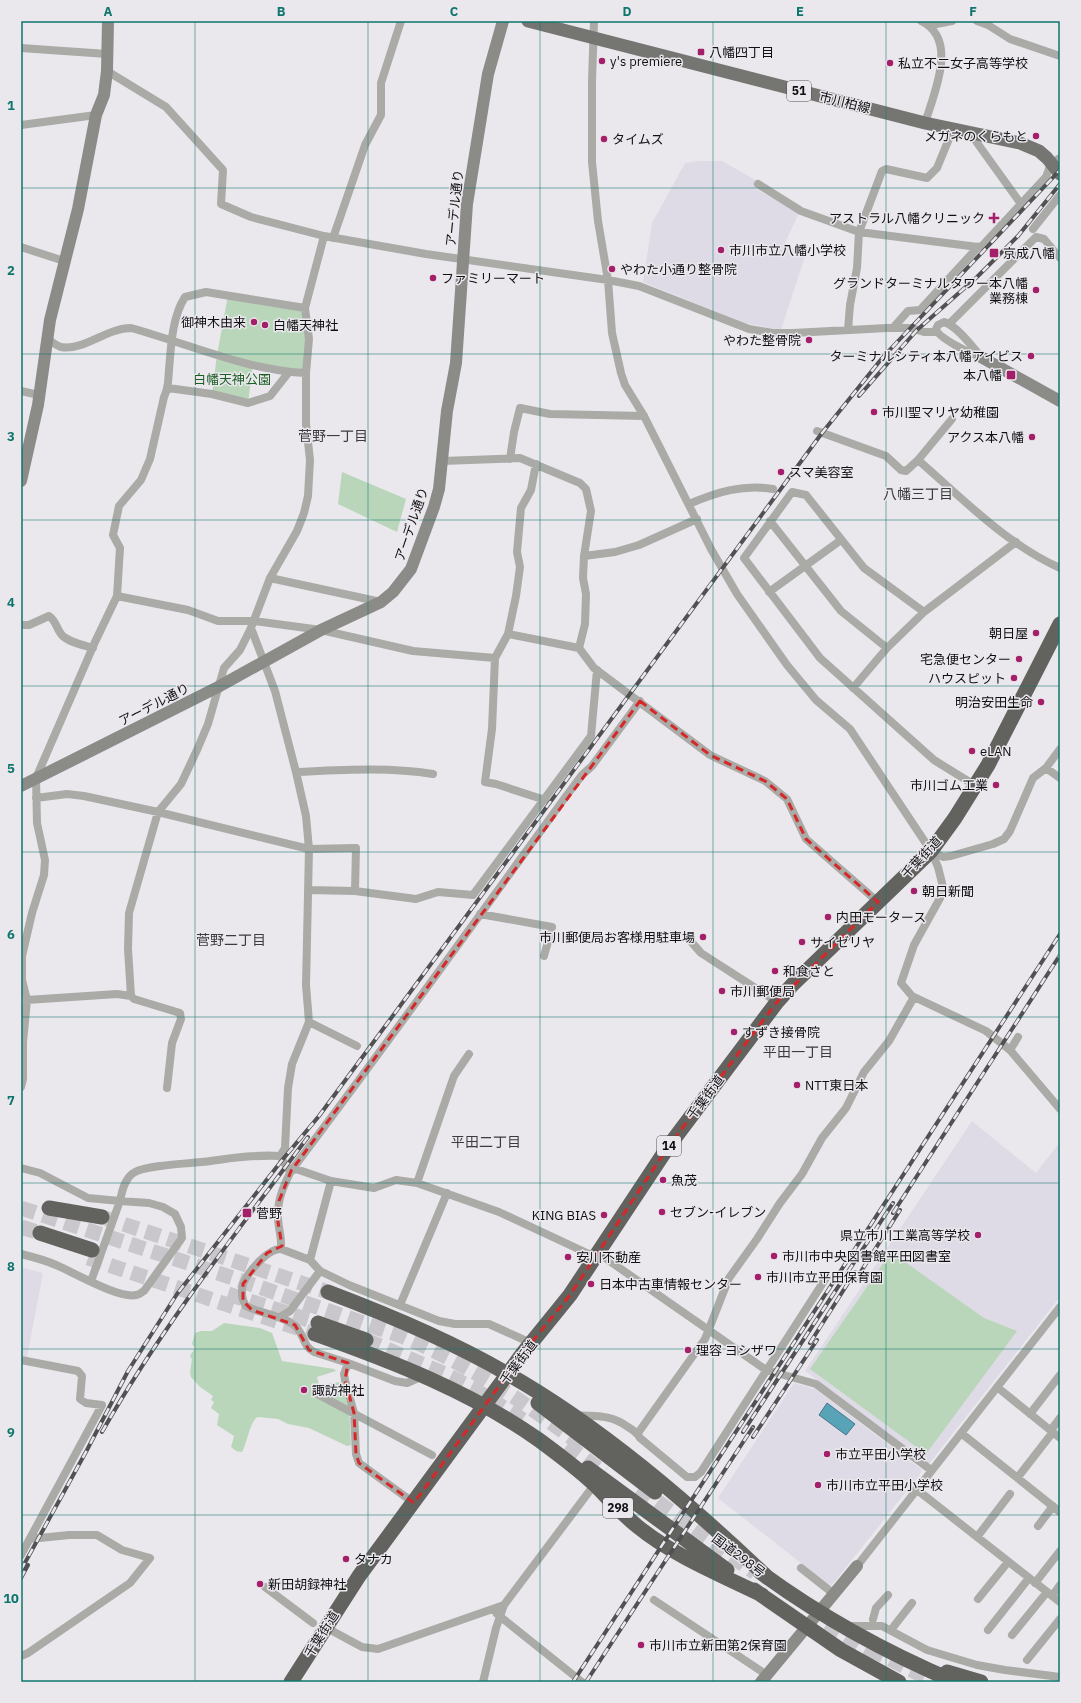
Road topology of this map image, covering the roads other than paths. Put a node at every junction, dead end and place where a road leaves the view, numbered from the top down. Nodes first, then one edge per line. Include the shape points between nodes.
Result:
1 (108, 21) edge
2 (401, 21) edge
3 (503, 21) edge
4 (528, 21) edge
5 (594, 21) edge
6 (922, 21) edge
7 (952, 21) edge
8 (977, 21) edge
9 (931, 25) junction
10 (594, 38) junction
11 (21, 48) edge
12 (107, 54) junction
13 (1060, 56) edge
14 (107, 71) junction
15 (96, 115) junction
16 (925, 123) junction
17 (21, 125) edge
18 (953, 129) junction
19 (970, 133) junction
20 (1056, 161) edge
21 (1060, 174) edge
22 (758, 184) dead end
23 (1060, 195) edge
24 (1021, 204) junction
25 (1033, 229) dead end
26 (859, 232) junction
27 (328, 237) junction
28 (21, 247) edge
29 (978, 247) junction
30 (1060, 258) edge
31 (463, 259) junction
32 (64, 261) junction
33 (608, 280) junction
34 (305, 308) junction
35 (950, 323) junction
36 (893, 328) junction
37 (848, 330) junction
38 (936, 332) junction
39 (47, 339) junction
40 (172, 339) junction
41 (981, 357) junction
42 (288, 372) junction
43 (306, 373) junction
44 (168, 388) junction
45 (21, 391) edge
46 (39, 396) junction
47 (1060, 401) edge
48 (644, 416) junction
49 (952, 419) dead end
50 (817, 431) dead end
51 (24, 450) edge
52 (510, 459) junction
53 (918, 460) junction
54 (443, 461) junction
55 (536, 464) junction
56 (21, 481) edge
57 (773, 489) dead end
58 (689, 504) junction
59 (697, 519) junction
60 (770, 521) junction
61 (841, 540) junction
62 (1016, 542) junction
63 (584, 556) junction
64 (806, 565) junction
65 (1060, 568) edge
66 (270, 578) junction
67 (769, 592) junction
68 (117, 596) junction
69 (381, 602) junction
70 (924, 612) junction
71 (253, 624) junction
72 (1060, 624) edge
73 (21, 625) edge
74 (321, 630) junction
75 (508, 634) junction
76 (93, 648) junction
77 (579, 648) junction
78 (887, 648) junction
79 (495, 658) junction
80 (264, 662) junction
81 (597, 670) junction
82 (218, 687) junction
83 (853, 688) junction
84 (640, 701) junction
85 (1060, 749) edge
86 (1046, 768) junction
87 (296, 772) junction
88 (433, 774) dead end
89 (36, 778) junction
90 (1060, 778) edge
91 (21, 786) edge
92 (976, 786) junction
93 (36, 798) junction
94 (545, 800) junction
95 (158, 812) junction
96 (309, 849) junction
97 (931, 851) junction
98 (308, 890) junction
99 (355, 891) junction
100 (878, 902) junction
101 (480, 914) junction
102 (686, 937) dead end
103 (544, 956) dead end
104 (131, 996) junction
105 (914, 997) junction
106 (27, 1000) junction
107 (777, 1002) junction
108 (309, 1022) junction
109 (1018, 1037) dead end
110 (357, 1046) dead end
111 (1010, 1050) junction
112 (469, 1054) dead end
113 (21, 1087) edge
114 (167, 1088) dead end
115 (1060, 1109) edge
116 (280, 1156) junction
117 (21, 1168) edge
118 (291, 1171) junction
119 (331, 1181) junction
120 (417, 1183) junction
121 (447, 1193) junction
122 (120, 1201) junction
123 (49, 1208) dead end
124 (101, 1221) tunnel mouth
125 (40, 1233) tunnel mouth
126 (282, 1249) junction
127 (598, 1253) junction
128 (21, 1254) edge
129 (90, 1254) tunnel mouth
130 (310, 1260) junction
131 (320, 1272) junction
132 (826, 1278) dead end
133 (91, 1281) junction
134 (400, 1305) junction
135 (1060, 1307) edge
136 (280, 1317) junction
137 (375, 1319) dead end
138 (439, 1321) junction
139 (709, 1330) junction
140 (438, 1337) junction
141 (366, 1340) tunnel mouth
142 (531, 1343) junction
143 (21, 1360) edge
144 (348, 1363) junction
145 (766, 1370) junction
146 (508, 1374) junction
147 (1060, 1375) edge
148 (423, 1376) junction
149 (997, 1387) junction
150 (319, 1394) dead end
151 (538, 1403) dead end
152 (485, 1406) junction
153 (354, 1413) junction
154 (1030, 1414) junction
155 (572, 1415) junction
156 (1060, 1418) edge
157 (528, 1423) tunnel mouth
158 (1052, 1431) junction
159 (638, 1433) junction
160 (961, 1433) junction
161 (1060, 1438) edge
162 (432, 1455) dead end
163 (931, 1470) junction
164 (1018, 1477) junction
165 (594, 1485) junction
166 (916, 1489) junction
167 (1010, 1494) dead end
168 (414, 1503) junction
169 (1057, 1509) edge
170 (1038, 1526) dead end
171 (977, 1537) junction
172 (30, 1539) junction
173 (1060, 1551) edge
174 (21, 1555) edge
175 (1008, 1562) junction
176 (857, 1566) joint
177 (802, 1568) dead end
178 (768, 1578) junction
179 (1032, 1580) junction
180 (1060, 1585) edge
181 (265, 1587) dead end
182 (834, 1594) junction
183 (1050, 1594) junction
184 (762, 1595) junction
185 (888, 1595) dead end
186 (978, 1599) dead end
187 (654, 1600) dead end
188 (1060, 1602) edge
189 (912, 1603) dead end
190 (504, 1605) junction
191 (492, 1610) junction
192 (820, 1611) junction
193 (499, 1616) junction
194 (873, 1619) dead end
195 (1060, 1619) edge
196 (319, 1625) junction
197 (843, 1625) junction
198 (894, 1626) dead end
199 (807, 1627) junction
200 (988, 1630) dead end
201 (1012, 1635) dead end
202 (21, 1656) edge
203 (908, 1660) junction
204 (1027, 1660) dead end
205 (1060, 1677) edge
206 (764, 1678) edge
207 (895, 1681) edge
208 (291, 1682) edge
209 (483, 1682) edge
210 (582, 1682) edge
211 (956, 1682) edge
212 (981, 1682) edge

1 - 12 street
2 - 27 street via 381,83 381,114 365,146
3 - 31 street, アーデル通り via 484,96 467,204
4 - 10 main road, 市川柏線 / 51
5 - 10 street
6 - 9 street
7 - 9 street
8 - 13 street via 1010,39
9 - 16 street via 940,40 941,58 939,79
10 - 16 main road, 市川柏線 / 51
10 - 33 street via 592,162
11 - 12 street
12 - 14 street
14 - 15 street via 104,95
14 - 27 street via 166,107 223,170 221,204 251,217
15 - 17 street
15 - 32 street via 78,208
16 - 18 main road, 市川柏線 / 51
18 - 19 main road, 市川柏線 / 51
18 - 26 street via 937,168 927,178 886,168 882,171
19 - 20 main road, 市川柏線 / 51 via 1030,146
19 - 24 street
20 - 21 main road, 市川柏線 / 51
20 - 24 street via 1046,177
22 - 26 street via 801,211
23 - 25 street
24 - 29 street via 982,246
26 - 29 street
26 - 37 street via 857,268
27 - 31 street
27 - 34 street
28 - 32 street
29 - 36 street via 920,310 908,311
30 - 35 street via 1044,239 1036,237
31 - 33 street
31 - 54 street, アーデル通り via 456,364 447,411
32 - 39 street
33 - 37 street via 664,294 749,329 773,333
33 - 48 street via 612,333 620,373
34 - 40 street via 206,292 185,297 180,305
34 - 43 street via 310,339
35 - 38 street via 941,323
35 - 41 street
36 - 37 street
36 - 38 street
38 - 41 street via 969,353
39 - 40 street via 61,346 79,346 105,333 123,328
39 - 46 street
40 - 42 street via 217,355
40 - 44 street
41 - 47 street
42 - 43 street
42 - 44 street via 270,396 248,403 212,394
43 - 66 street via 306,424 310,460 308,496 297,532
44 - 68 street via 150,459 141,480 119,506 114,525 112,535 120,548
45 - 46 street
46 - 51 street
48 - 52 street via 550,414 520,408
48 - 58 street
49 - 53 street
50 - 53 street via 886,456 901,470 906,471
51 - 56 street
52 - 54 street
52 - 55 street via 520,458
53 - 62 street
54 - 69 street, アーデル通り via 434,507 411,569 393,592
55 - 63 street via 580,483 586,489 591,511
55 - 75 street via 530,490 521,508 517,552 520,567
57 - 58 street via 744,487 710,495
58 - 59 street
59 - 63 street via 639,545 615,552
59 - 97 street via 722,569 787,665 816,700 850,729
60 - 61 street via 792,492 806,496
60 - 64 street
60 - 67 street via 744,558
61 - 64 street
61 - 70 street via 864,568
62 - 65 street via 1042,560
62 - 70 street
63 - 77 street via 586,624
64 - 67 street
64 - 78 street via 841,611
66 - 69 street
66 - 71 street
67 - 83 street via 820,658
68 - 71 street via 188,610 218,620
68 - 76 street
69 - 74 street, アーデル通り
70 - 78 street
71 - 74 street
71 - 80 street
71 - 82 street via 240,650 224,668
72 - 92 highway, 千葉街道 / 14
73 - 76 street via 29,625 49,616 63,636
74 - 79 street via 413,651
74 - 80 street, アーデル通り
75 - 77 street
75 - 79 street
76 - 89 street
77 - 81 street
78 - 83 street
79 - 94 street via 492,728 485,782
80 - 82 street, アーデル通り
80 - 87 street via 275,691
81 - 84 street
81 - 94 street via 591,736
82 - 89 street, アーデル通り
82 - 95 street via 208,724 181,784
83 - 92 street via 934,760
84 - 100 street via 710,755 765,781 787,799 806,839
84 - 101 street
85 - 86 street
86 - 90 street
86 - 97 street via 1033,778 1004,839 951,856 943,857
87 - 88 street via 352,769 409,770
87 - 96 street via 306,816
89 - 91 street, アーデル通り
89 - 93 street
92 - 97 highway, 千葉街道 / 14
93 - 95 street via 67,794
93 - 106 street via 45,860 44,875 22,956 22,980
94 - 99 street via 474,895 438,892 416,899
95 - 96 street
95 - 104 street via 129,913
96 - 98 street
96 - 99 street via 356,848
97 - 100 highway, 千葉街道 / 14
97 - 105 street via 944,891 914,945 901,983
98 - 99 street
98 - 108 street via 306,985
100 - 107 highway, 千葉街道 / 14
101 - 103 street via 552,926
101 - 118 street
102 - 107 street via 701,953
104 - 106 street via 117,994
104 - 114 street via 180,1013 181,1019 172,1043
105 - 111 street via 986,1030
105 - 139 street via 889,1041 864,1072 846,1108 822,1138 802,1174 729,1278
106 - 113 street
107 - 127 highway, 千葉街道 / 14 via 668,1147
108 - 110 street
108 - 116 street via 292,1064 285,1148
109 - 111 street
111 - 115 street
112 - 120 street via 454,1076
116 - 118 street
116 - 122 street via 255,1155 168,1165 135,1172 122,1188
117 - 122 street via 40,1173 88,1198
118 - 119 street via 296,1169
118 - 126 street via 281,1195 277,1216
119 - 120 street via 374,1188 396,1180
119 - 130 street
120 - 121 street
121 - 127 street via 499,1212 589,1254
121 - 134 street
122 - 133 street
122 - 133 street via 149,1203 175,1214 181,1227 182,1238 144,1291 137,1295 110,1290
123 - 124 highway
125 - 129 highway
126 - 130 street
126 - 136 street via 277,1248 267,1253 244,1284 242,1294 246,1306
127 - 139 street
127 - 142 highway, 千葉街道 / 14 via 570,1294
128 - 133 street
130 - 131 street
131 - 134 street
131 - 136 street via 290,1311
132 - 145 street
134 - 138 street
135 - 149 street
136 - 144 street via 295,1325 309,1350
137 - 140 highway, 298 via 326,1296 387,1314
138 - 140 street
138 - 142 street via 455,1324 489,1324
139 - 145 street
139 - 159 street
140 - 146 highway, 298
141 - 148 highway, 298 via 317,1328
142 - 146 highway, 千葉街道 / 14
143 - 172 street via 78,1371 82,1376 80,1399 86,1403 102,1405
144 - 148 street via 395,1381 407,1383
144 - 153 street via 344,1374
145 - 159 street via 701,1472 695,1476 687,1477 640,1438
145 - 163 street via 816,1384
146 - 152 highway, 千葉街道 / 14
146 - 155 highway, 298
147 - 154 street
148 - 152 highway, 298
149 - 154 street
149 - 160 street
150 - 153 street
151 - 178 highway, 国道298号 / 298
152 - 165 highway, 298 via 540,1440
152 - 168 highway, 千葉街道 / 14
153 - 162 street
153 - 168 street via 356,1454 360,1463
154 - 158 street
155 - 159 street via 607,1416 617,1419
155 - 178 highway, 298 via 674,1494
156 - 158 street
157 - 184 highway, 国道298号 / 298
158 - 161 street
158 - 164 street
160 - 163 street
160 - 164 street
163 - 166 street
164 - 169 street
165 - 184 highway, 298 via 636,1526 653,1538 683,1556
165 - 190 street
166 - 171 street
166 - 176 street
167 - 171 street
168 - 196 highway, 千葉街道 / 14
169 - 170 street
171 - 175 street
172 - 174 street
172 - 202 street via 97,1535 122,1550 150,1558 130,1583
173 - 179 street
175 - 179 street
175 - 186 street
176 - 182 street
177 - 182 street
178 - 192 highway, 国道298号 / 298
179 - 183 street
179 - 200 street
180 - 183 street
181 - 196 street
182 - 192 street
183 - 188 street
183 - 201 street
184 - 199 highway, 国道298号 / 298
185 - 194 street via 876,1608
187 - 206 street
189 - 198 street
190 - 191 street
190 - 193 street
191 - 193 street
191 - 196 street via 378,1649 362,1647
192 - 197 highway, 国道298号 / 298
192 - 199 street
193 - 209 street
193 - 210 street
195 - 204 street
196 - 208 highway, 千葉街道 / 14
197 - 203 highway, 国道298号 / 298
197 - 205 street via 882,1626 945,1657 1005,1670
199 - 206 street
199 - 207 highway, 国道298号 / 298
203 - 211 highway, 国道298号 / 298
203 - 212 highway

